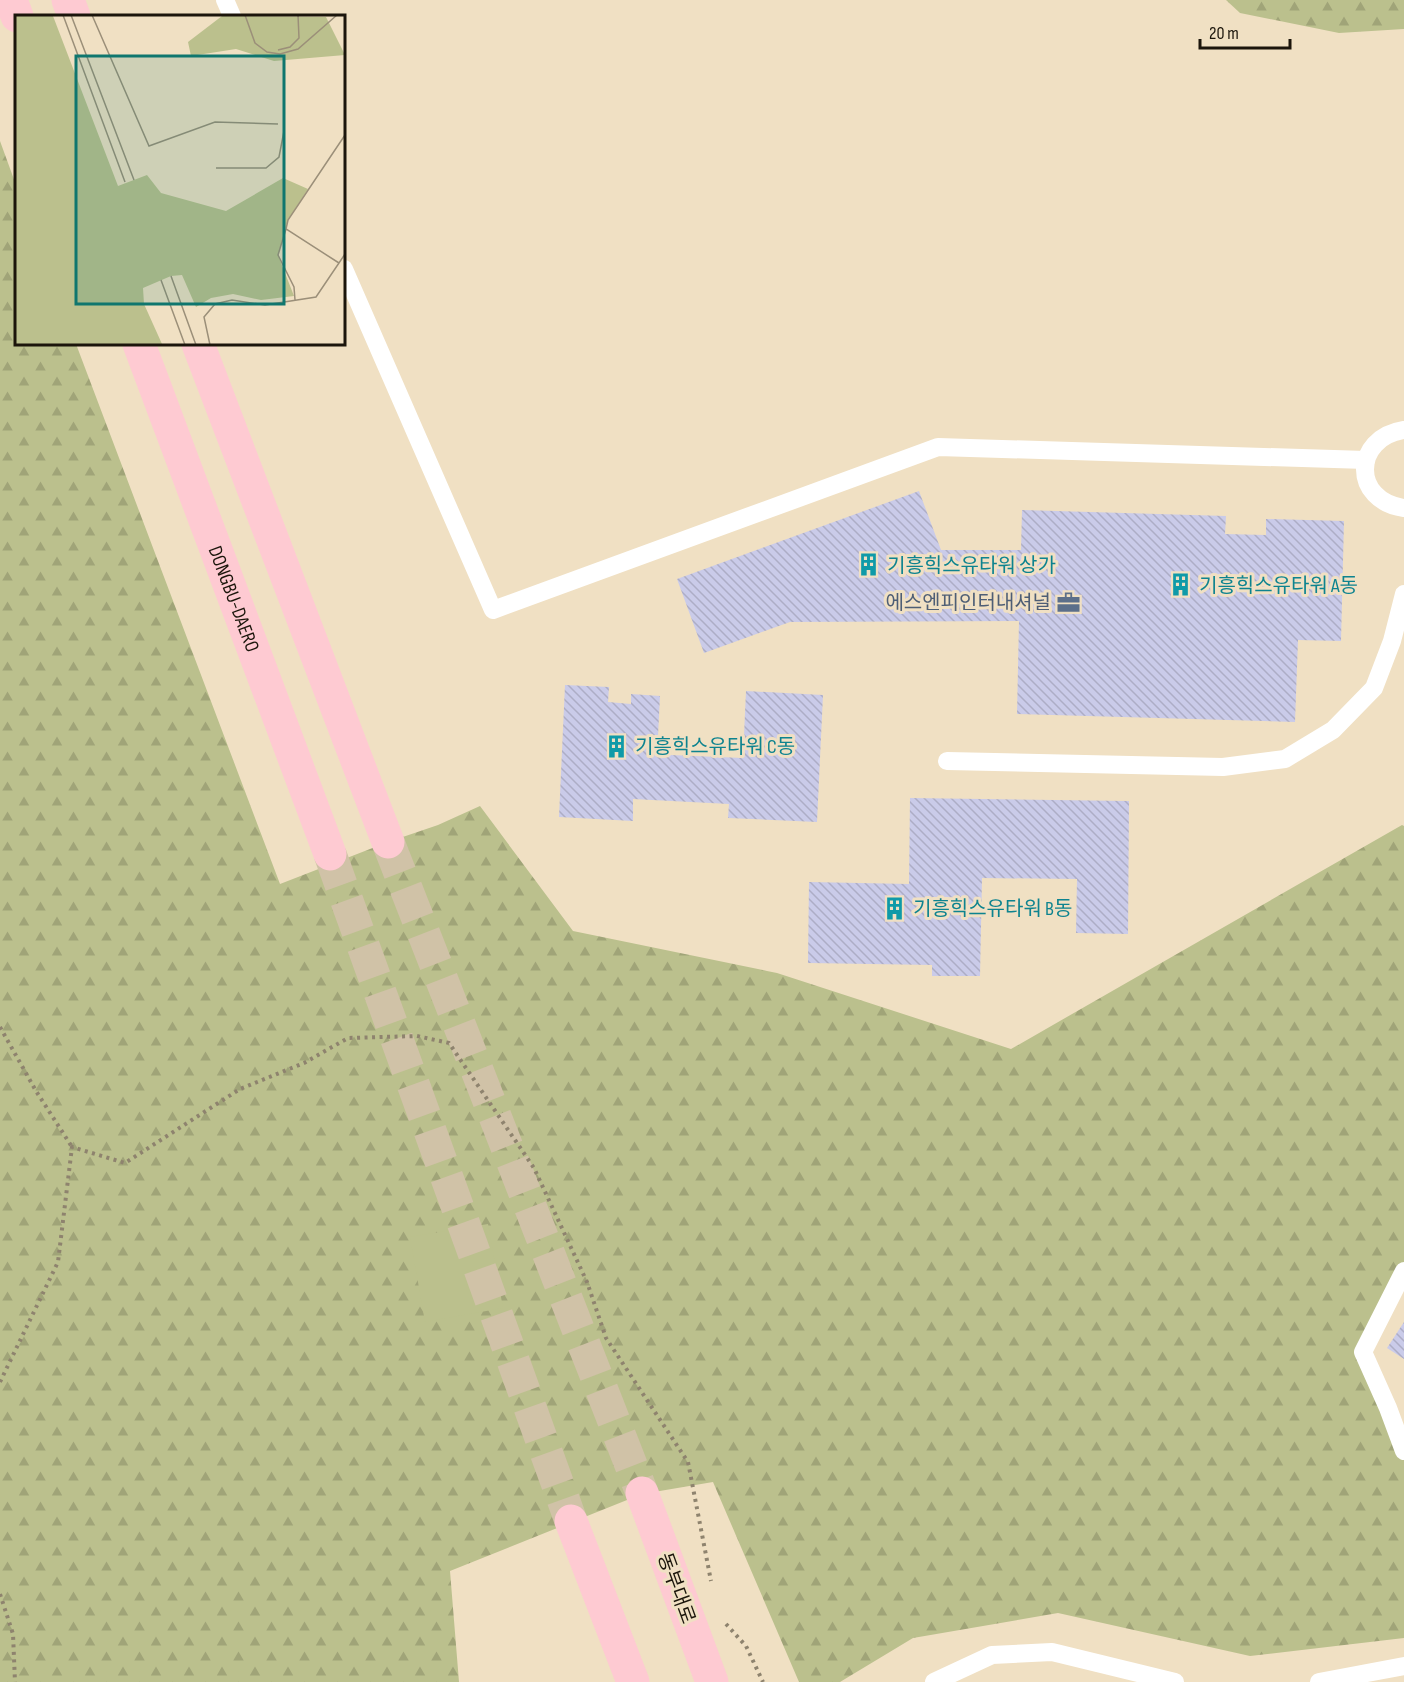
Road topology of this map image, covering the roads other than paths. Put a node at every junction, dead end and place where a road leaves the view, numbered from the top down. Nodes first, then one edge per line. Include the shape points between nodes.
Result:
1 (11, 0) edge
2 (68, 0) edge
3 (225, 0) edge
4 (17, 15) edge
5 (74, 15) edge
6 (232, 15) edge
7 (345, 272) edge
8 (139, 345) edge
9 (198, 345) edge
10 (1404, 430) edge
11 (1366, 460) junction
12 (1404, 508) edge
13 (1404, 594) edge
14 (947, 761) dead end
15 (388, 842) tunnel mouth
16 (330, 854) tunnel mouth
17 (1404, 1271) edge
18 (1404, 1451) edge
19 (642, 1494) tunnel mouth
20 (571, 1521) tunnel mouth
21 (1404, 1666) edge
22 (633, 1682) edge
23 (712, 1682) edge
24 (934, 1682) edge
25 (1175, 1682) edge
26 (1319, 1682) edge

1 - 4 highway
2 - 5 highway
3 - 6 lane
7 - 11 lane via 493,610 938,447
8 - 16 highway, DONGBU-DAERO
9 - 15 highway
10 - 11 lane via 1380,438
11 - 12 lane via 1365,472 1374,494 1383,502
13 - 14 lane via 1374,688 1333,730 1285,759 1223,767
17 - 18 lane via 1363,1352
19 - 23 highway, 동부대로
20 - 22 highway
21 - 26 lane
24 - 25 lane via 992,1655 1052,1652

